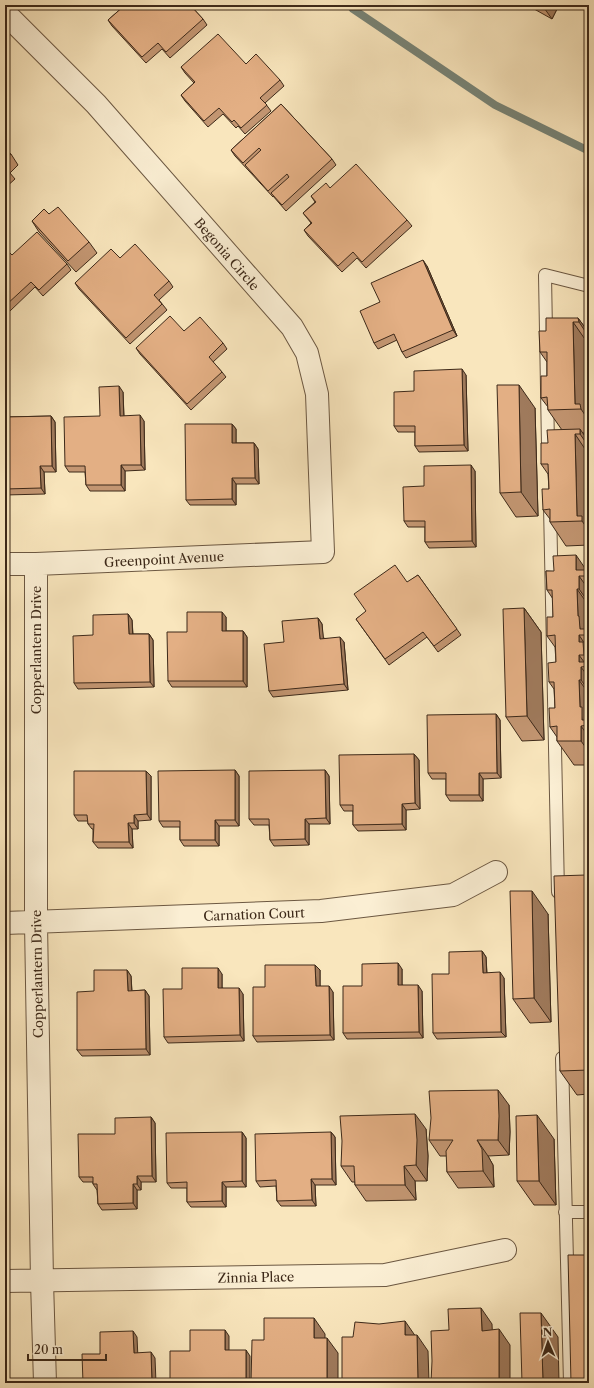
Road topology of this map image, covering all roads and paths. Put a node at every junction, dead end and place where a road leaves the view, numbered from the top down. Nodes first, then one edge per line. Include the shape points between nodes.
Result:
1 (5, 13) edge
2 (589, 286) edge
3 (548, 457) edge
4 (549, 497) edge
5 (323, 552) joint
6 (5, 564) edge
7 (36, 564) junction
8 (496, 872) dead end
9 (558, 902) edge
10 (5, 923) edge
11 (36, 923) junction
12 (562, 1045) edge
13 (565, 1212) junction
14 (589, 1212) edge
15 (505, 1250) dead end
16 (42, 1281) junction
17 (5, 1282) edge
18 (45, 1383) edge
19 (570, 1383) edge

1 - 5 street, Begonia Circle via 96,104 296,333 307,353 317,394
2 - 3 lane via 545,275
4 - 9 lane
5 - 7 street, Greenpoint Avenue
6 - 7 street, Greenpoint Avenue
7 - 11 street, Copperlantern Drive
8 - 11 street, Carnation Court via 453,895 321,911
10 - 11 street, Carnation Court
11 - 16 street, Copperlantern Drive
12 - 13 lane
13 - 14 lane
13 - 19 lane
15 - 16 street, Zinnia Place via 385,1275
16 - 17 street, Zinnia Place
16 - 18 street, Copperlantern Drive

